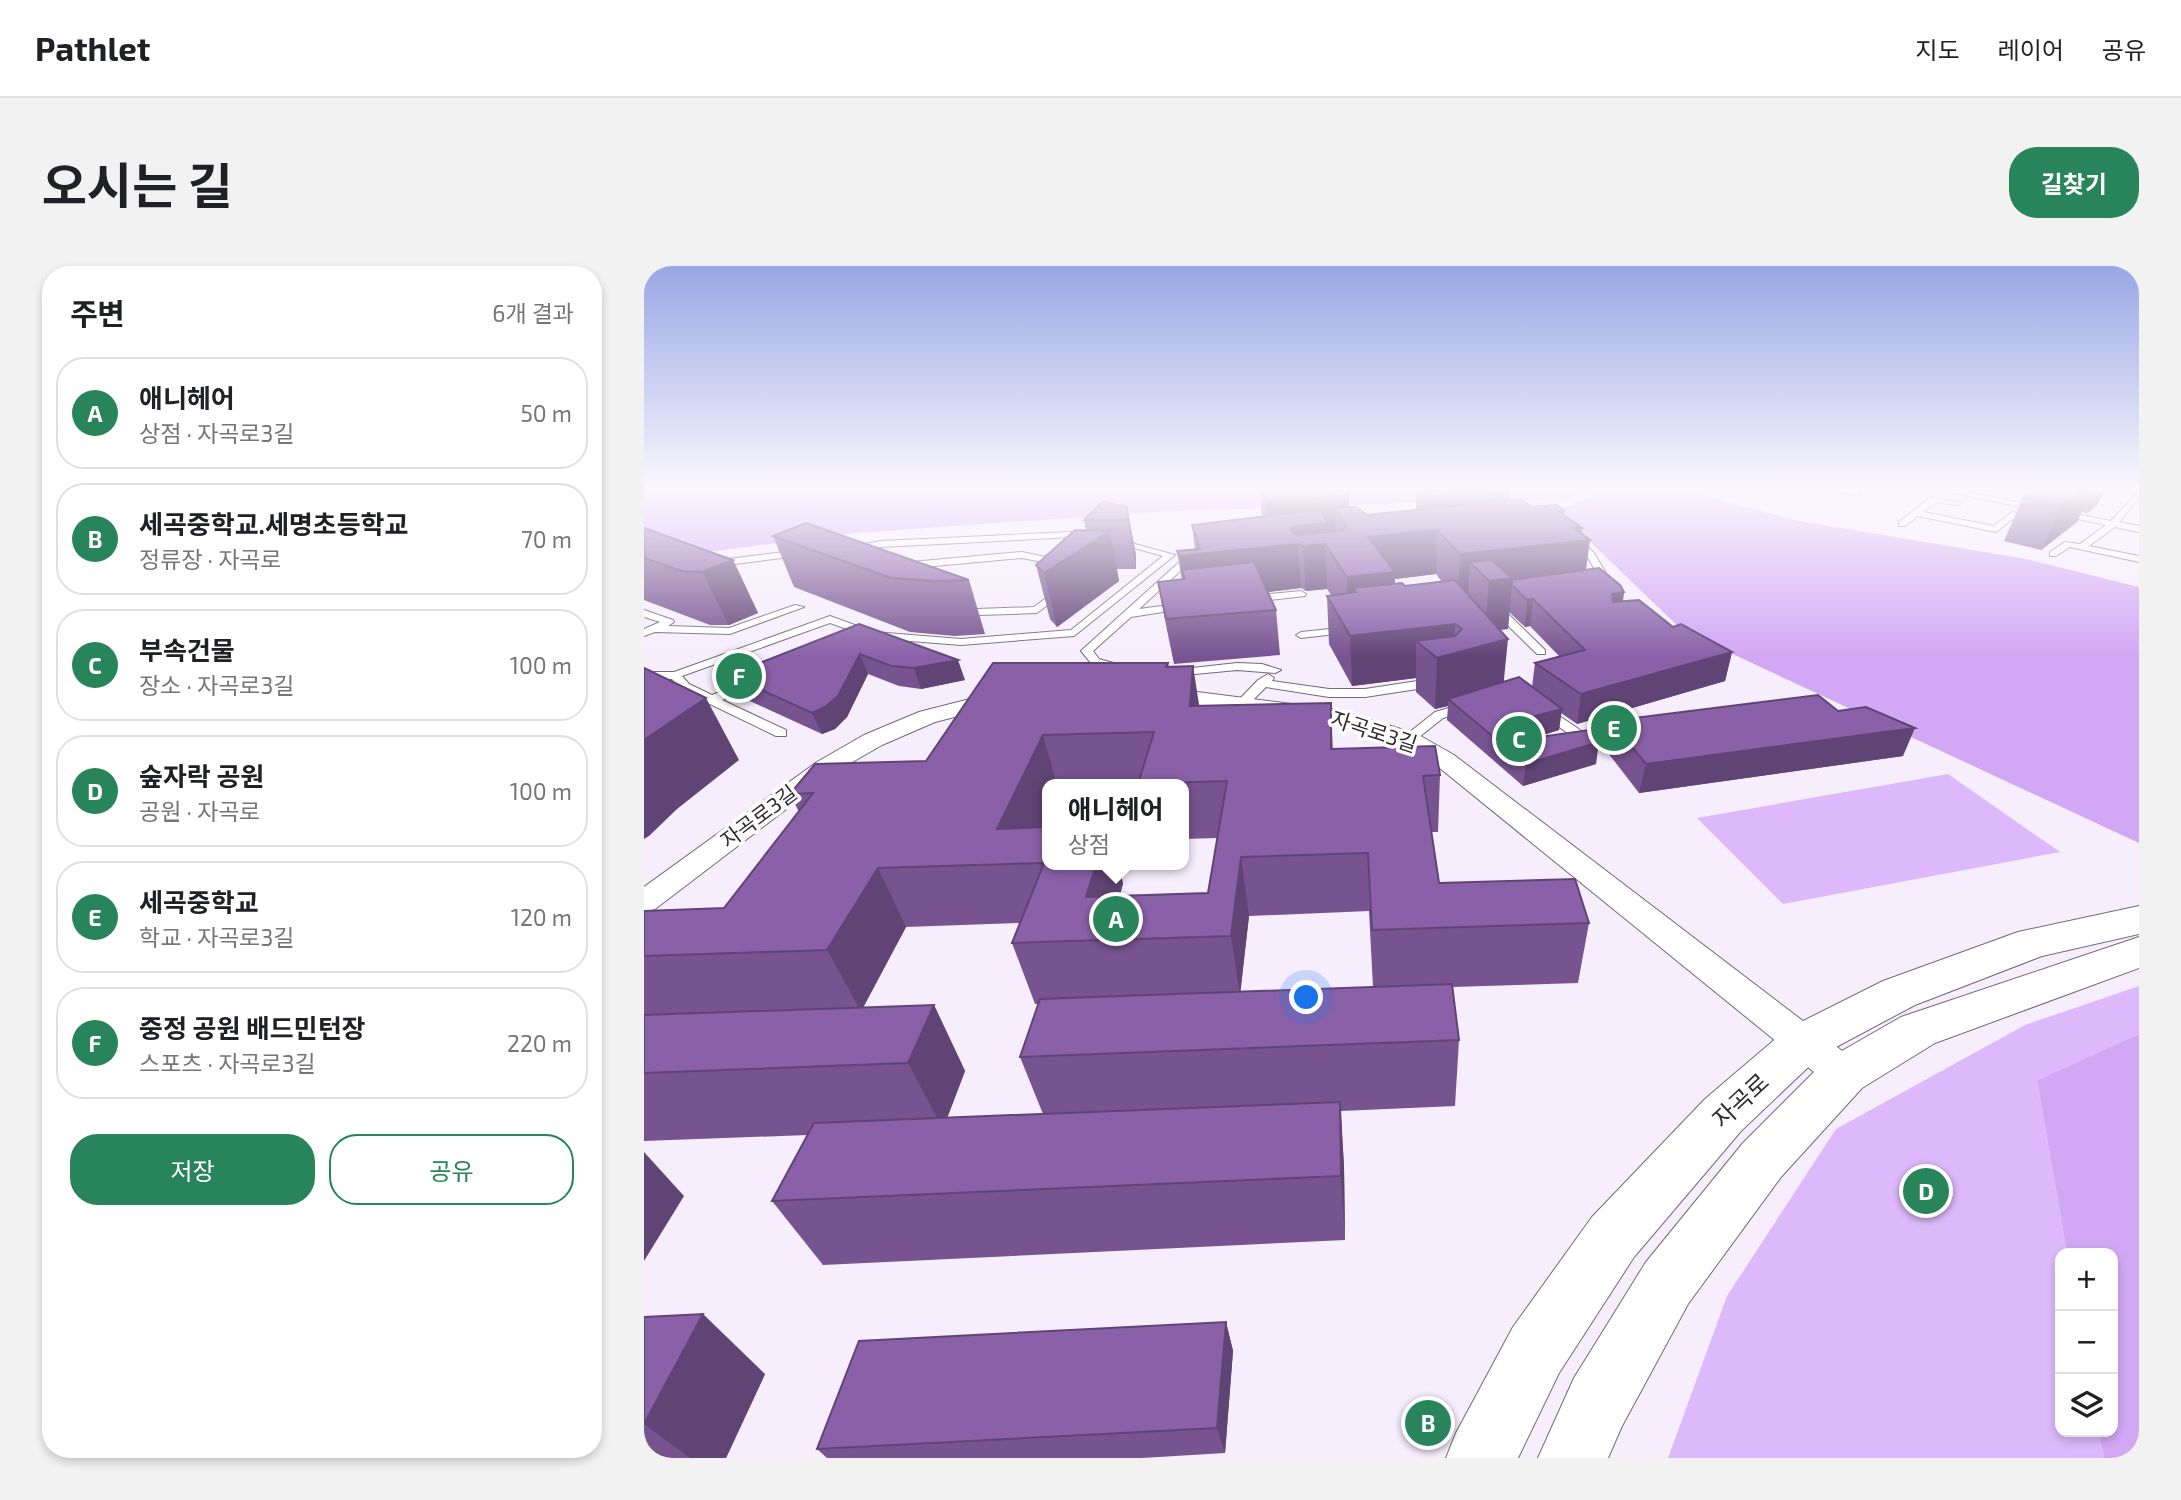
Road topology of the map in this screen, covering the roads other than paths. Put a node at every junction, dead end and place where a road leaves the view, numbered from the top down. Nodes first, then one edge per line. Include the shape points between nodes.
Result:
1 (867, 546) edge
2 (1134, 546) edge
3 (1583, 546) edge
4 (2066, 546) edge
5 (2076, 546) edge
6 (2082, 547) joint
7 (831, 550) edge
8 (1588, 552) junction
9 (806, 553) edge
10 (1576, 553) edge
11 (2053, 554) edge
12 (1202, 557) edge
13 (2139, 559) edge
14 (705, 564) edge
15 (911, 565) junction
16 (867, 570) edge
17 (1083, 574) junction
18 (1095, 574) edge
19 (1131, 576) dead end
20 (1143, 577) junction
21 (1609, 587) junction
22 (1596, 589) edge
23 (1301, 594) edge
24 (1616, 599) edge
25 (1236, 601) edge
26 (1504, 601) edge
27 (1491, 603) junction
28 (1478, 604) edge
29 (1198, 605) edge
30 (799, 607) edge
31 (644, 612) edge
32 (1127, 614) junction
33 (1367, 628) edge
34 (650, 631) edge
35 (872, 635) junction
36 (1301, 635) dead end
37 (860, 640) edge
38 (1541, 652) dead end
39 (1158, 672) edge
40 (675, 675) junction
41 (644, 676) edge
42 (762, 679) edge
43 (1451, 680) edge
44 (1262, 683) junction
45 (1121, 685) joint
46 (1022, 694) edge
47 (714, 699) junction
48 (1531, 699) edge
49 (1474, 705) edge
50 (1233, 713) junction
51 (781, 733) dead end
52 (1408, 739) junction
53 (1592, 745) edge
54 (644, 902) edge
55 (2139, 920) edge
56 (2139, 952) edge
57 (1824, 1058) junction
58 (1481, 1458) edge
59 (1573, 1458) edge

1 - 7 lane
2 - 20 lane via 1170,555
3 - 8 lane
4 - 11 lane
5 - 6 lane
6 - 13 lane
8 - 10 lane
8 - 21 lane
9 - 14 lane
12 - 32 lane via 1188,559
15 - 16 lane
15 - 17 lane via 1022,555 1076,566
15 - 17 lane via 867,582 948,613 1037,611
17 - 18 lane
19 - 20 lane
20 - 35 lane via 1074,633 961,642
21 - 22 lane
21 - 24 lane
23 - 25 lane
26 - 27 lane
27 - 28 lane
27 - 38 lane
29 - 32 lane
30 - 34 lane via 730,631
31 - 34 lane via 669,621
32 - 45 lane via 1087,651 1108,667
33 - 36 lane
35 - 37 lane
35 - 40 lane via 830,619
39 - 44 lane via 1250,664 1275,670
40 - 41 lane
40 - 47 lane via 685,687
42 - 47 lane
43 - 44 lane via 1353,693
44 - 50 lane
45 - 50 street, 자곡로3길
46 - 54 street, 자곡로3길 via 927,717 873,740 826,767
47 - 51 lane
48 - 53 lane
49 - 52 lane via 1439,715
50 - 52 street, 자곡로3길 via 1339,717
52 - 57 street, 자곡로3길 via 1445,760
55 - 57 main road, 자곡로 via 2033,943 1899,993
56 - 57 main road, 자곡로
57 - 58 main road, 자곡로 via 1723,1115 1614,1237 1536,1350
57 - 59 main road, 자곡로 via 1762,1160 1667,1283 1598,1402

